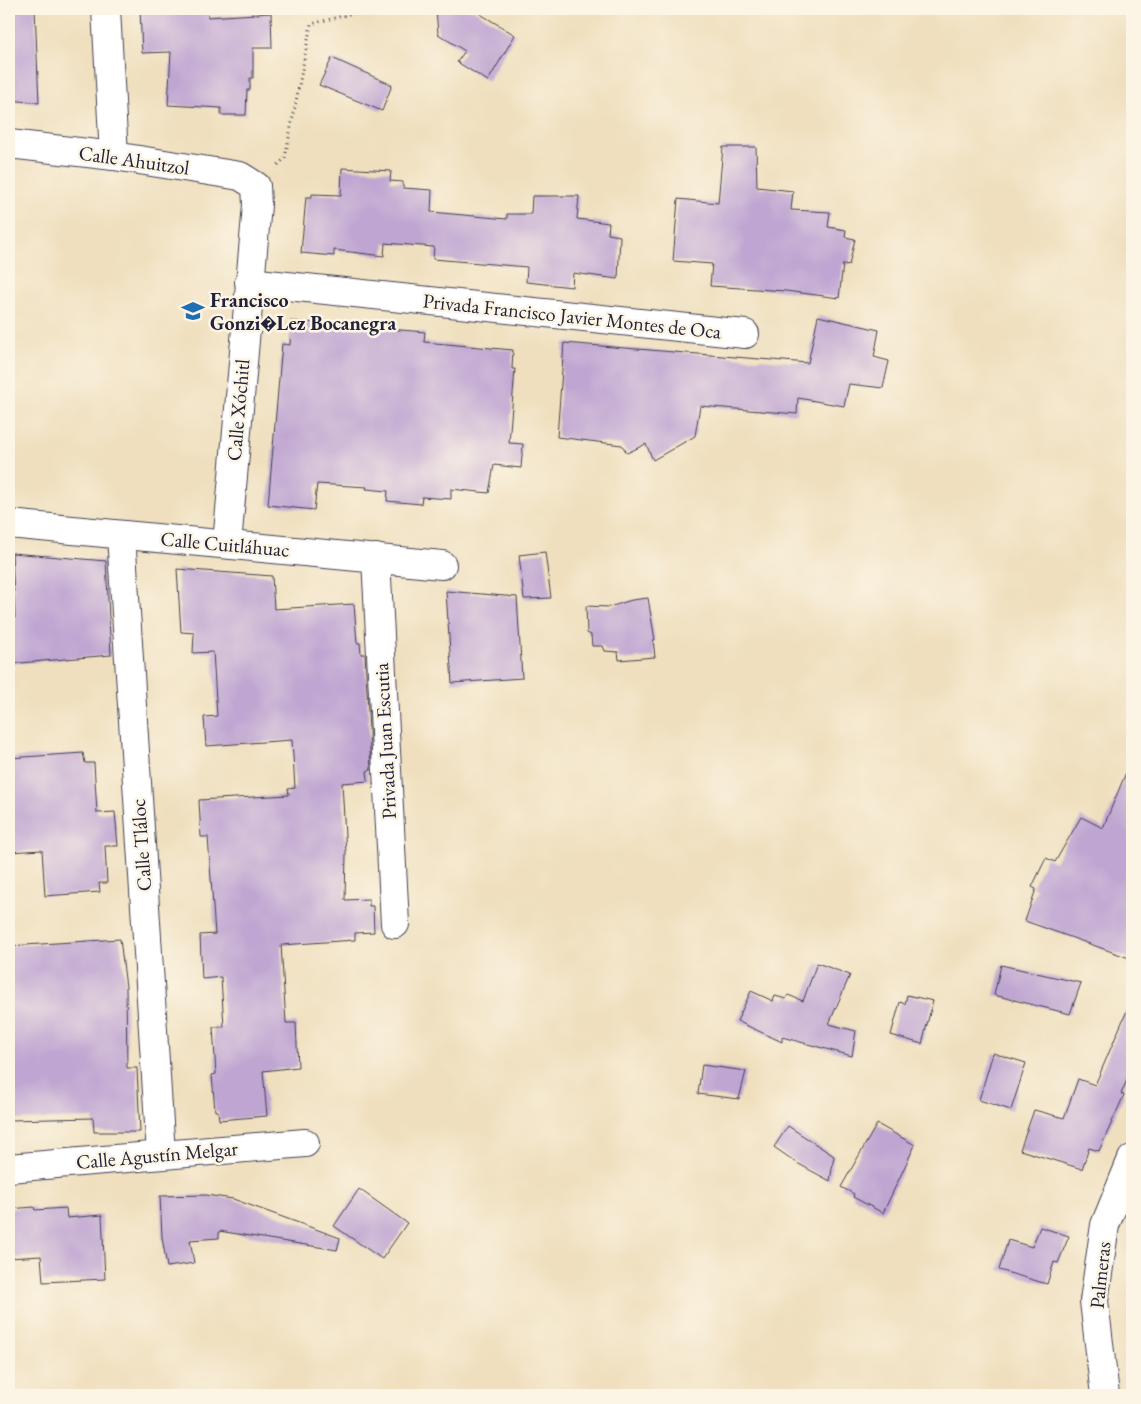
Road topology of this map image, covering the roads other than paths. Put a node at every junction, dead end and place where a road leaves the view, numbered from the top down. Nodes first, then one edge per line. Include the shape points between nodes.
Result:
1 (106, 9) edge
2 (9, 144) edge
3 (114, 156) junction
4 (256, 186) joint
5 (249, 282) junction
6 (745, 334) dead end
7 (9, 524) edge
8 (121, 535) junction
9 (227, 544) junction
10 (376, 558) junction
11 (442, 565) dead end
12 (395, 924) dead end
13 (305, 1143) dead end
14 (161, 1154) junction
15 (1132, 1159) edge
16 (9, 1168) edge
17 (1105, 1395) edge

1 - 3 street
2 - 3 street, Calle Ahuitzol
3 - 4 street, Calle Ahuitzol via 240,176
4 - 5 street, Calle Xóchitl
5 - 6 street, Privada Francisco Javier Montes de Oca
5 - 9 street, Calle Xóchitl
7 - 8 street, Calle Cuitláhuac
8 - 9 street, Calle Cuitláhuac
8 - 14 street, Calle Tláloc
9 - 10 street, Calle Cuitláhuac
10 - 11 street, Calle Cuitláhuac
10 - 12 street, Privada Juan Escutia
13 - 14 street, Calle Agustín Melgar
14 - 16 street, Calle Agustín Melgar
15 - 17 street, Palmeras via 1105,1225 1094,1301

